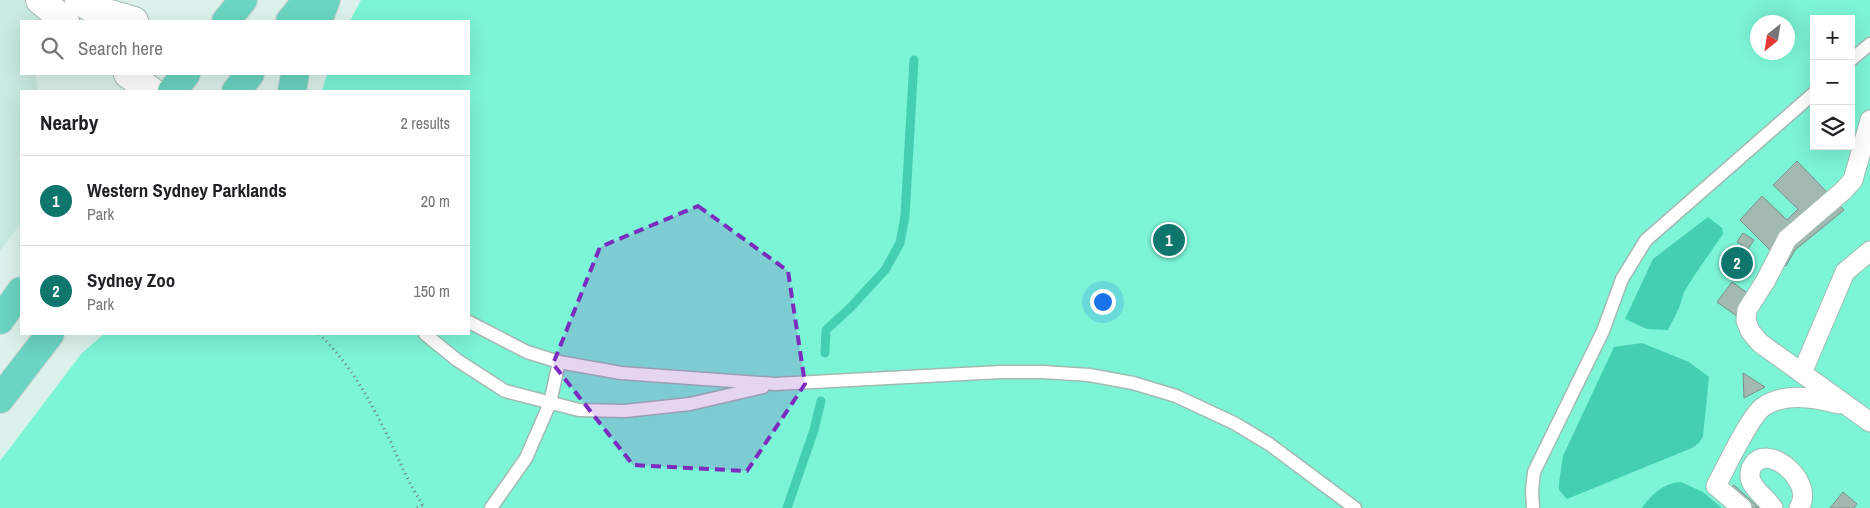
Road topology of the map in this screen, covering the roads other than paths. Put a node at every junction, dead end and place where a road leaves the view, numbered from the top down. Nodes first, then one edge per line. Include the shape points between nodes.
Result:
1 (40, 0) edge
2 (79, 0) edge
3 (307, 0) edge
4 (326, 0) edge
5 (64, 20) edge
6 (131, 20) edge
7 (291, 20) edge
8 (318, 20) edge
9 (1870, 44) edge
10 (1855, 57) edge
11 (129, 75) edge
12 (185, 75) edge
13 (249, 75) edge
14 (295, 75) edge
15 (150, 90) edge
16 (173, 90) edge
17 (237, 90) edge
18 (292, 90) edge
19 (1810, 96) edge
20 (1870, 120) edge
21 (1870, 251) edge
22 (20, 292) edge
23 (0, 320) edge
24 (470, 323) edge
25 (49, 335) edge
26 (426, 335) edge
27 (559, 362) junction
28 (1802, 373) junction
29 (775, 384) junction
30 (0, 399) edge
31 (550, 403) junction
32 (1849, 407) junction
33 (1870, 422) edge
34 (491, 508) edge
35 (1354, 508) edge
36 (1533, 508) edge
37 (1742, 508) edge
38 (1773, 508) edge
39 (1799, 508) edge

1 - 5 street
2 - 6 street via 93,9
3 - 7 main road
4 - 8 main road
9 - 10 lane
11 - 15 street
12 - 16 main road
13 - 17 main road
14 - 18 main road
19 - 36 lane via 1646,240 1636,254 1622,280 1603,331 1534,472
20 - 28 street via 1853,180 1787,239 1747,310 1750,331 1760,343
21 - 28 street via 1845,272
22 - 23 main road
24 - 27 lane via 527,352
25 - 30 main road
26 - 31 lane via 457,360 505,391
27 - 29 lane via 621,373
27 - 31 lane
28 - 32 street
29 - 31 lane via 690,404 624,411 579,410
29 - 35 lane via 1001,372 1089,375 1133,384 1176,396 1234,423 1269,444
31 - 34 lane via 526,458
32 - 33 street
32 - 37 street via 1820,399 1790,397 1770,403 1758,412 1716,486
38 - 39 street via 1751,481 1754,464 1765,458 1775,460 1795,474 1803,492

